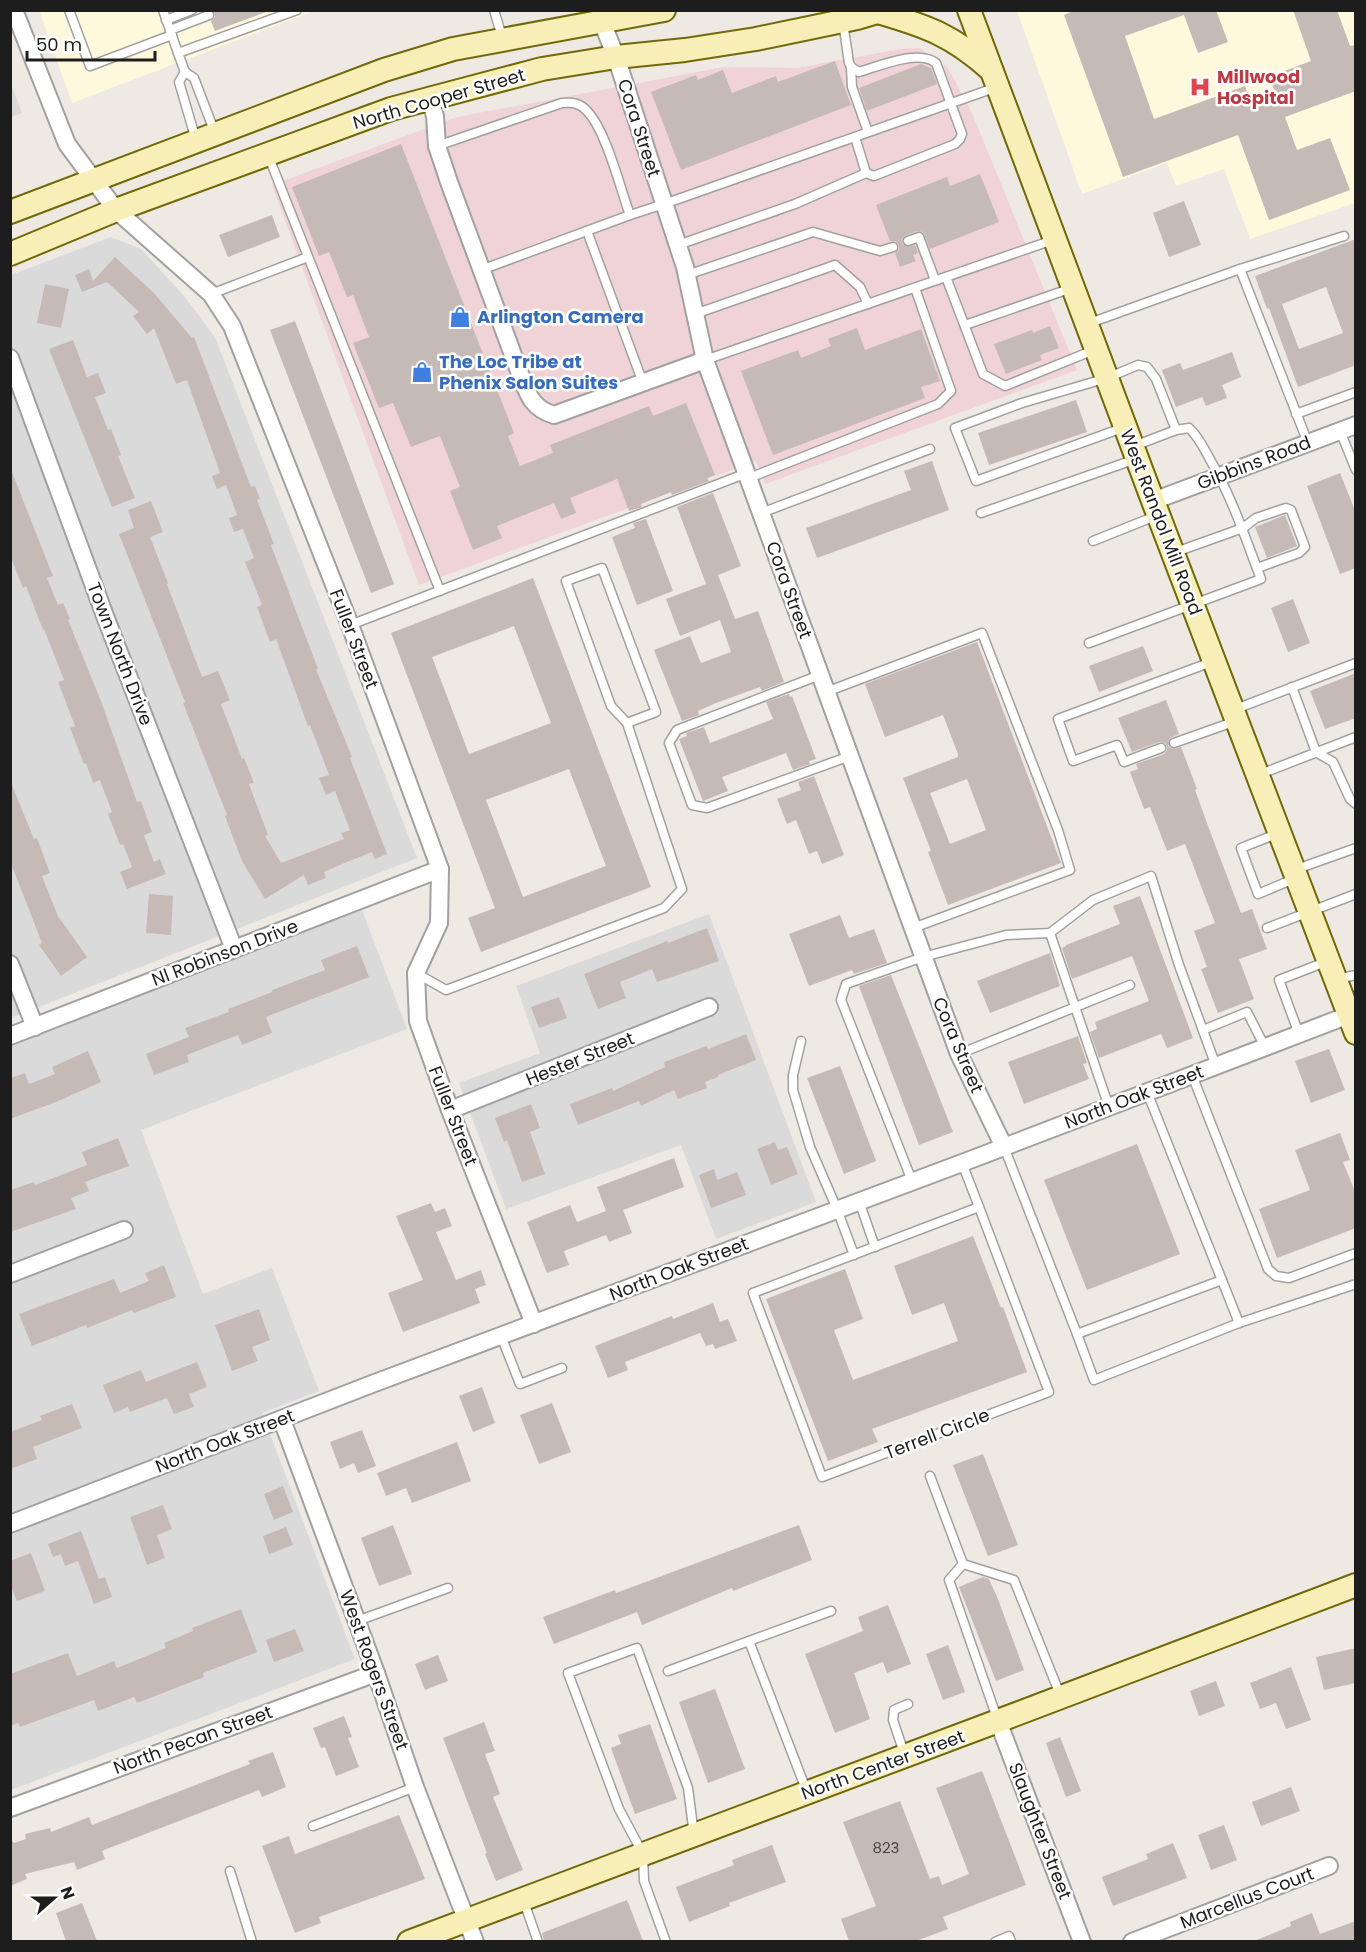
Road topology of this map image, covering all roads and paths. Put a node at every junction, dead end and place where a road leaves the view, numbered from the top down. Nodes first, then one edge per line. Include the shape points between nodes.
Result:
1 (14, 10) edge
2 (69, 10) edge
3 (163, 10) edge
4 (192, 10) edge
5 (297, 10) edge
6 (494, 10) edge
7 (664, 10) edge
8 (969, 10) edge
9 (881, 11) edge
10 (209, 15) dead end
11 (600, 16) edge
12 (166, 20) junction
13 (843, 21) junction
14 (171, 33) junction
15 (503, 40) junction
16 (178, 53) junction
17 (616, 57) junction
18 (851, 67) junction
19 (185, 72) junction
20 (994, 78) junction
21 (430, 99) junction
22 (951, 103) junction
23 (868, 132) junction
24 (855, 137) junction
25 (206, 138) junction
26 (437, 146) junction
27 (268, 155) junction
28 (866, 173) junction
29 (93, 181) junction
30 (664, 204) junction
31 (116, 210) junction
32 (10, 212) edge
33 (630, 215) junction
34 (587, 231) junction
35 (1344, 236) dead end
36 (1055, 239) junction
37 (908, 241) dead end
38 (678, 245) junction
39 (893, 247) dead end
40 (10, 254) edge
41 (308, 257) junction
42 (1240, 269) junction
43 (481, 270) junction
44 (687, 275) junction
45 (946, 277) junction
46 (935, 280) junction
47 (915, 288) junction
48 (1073, 288) junction
49 (211, 294) junction
50 (868, 304) junction
51 (695, 314) junction
52 (1087, 324) junction
53 (964, 325) junction
54 (1096, 349) junction
55 (10, 358) edge
56 (705, 360) junction
57 (1107, 378) junction
58 (643, 383) junction
59 (1356, 392) edge
60 (1296, 414) junction
61 (1348, 428) edge
62 (1176, 430) junction
63 (1308, 443) junction
64 (1131, 444) junction
65 (930, 449) dead end
66 (1356, 470) edge
67 (748, 475) junction
68 (1220, 476) junction
69 (1155, 508) junction
70 (761, 513) junction
71 (981, 513) dead end
72 (1244, 528) junction
73 (1093, 542) dead end
74 (1173, 553) junction
75 (1257, 568) junction
76 (440, 591) junction
77 (1192, 603) junction
78 (350, 625) junction
79 (1089, 643) dead end
80 (1215, 661) junction
81 (1356, 663) edge
82 (820, 675) junction
83 (1292, 687) junction
84 (826, 692) junction
85 (1235, 715) junction
86 (627, 723) junction
87 (1356, 737) edge
88 (1174, 743) dead end
89 (1161, 748) dead end
90 (1317, 752) junction
91 (850, 756) junction
92 (1258, 775) junction
93 (1356, 804) edge
94 (1280, 832) junction
95 (1356, 848) edge
96 (440, 869) junction
97 (1295, 874) junction
98 (1356, 894) edge
99 (1310, 912) junction
100 (913, 928) junction
101 (1267, 928) dead end
102 (1050, 933) junction
103 (234, 949) junction
104 (923, 957) junction
105 (10, 964) edge
106 (1340, 972) edge
107 (416, 973) junction
108 (1130, 985) dead end
109 (709, 1007) dead end
110 (1075, 1007) junction
111 (1352, 1024) edge
112 (35, 1026) junction
113 (1203, 1030) junction
114 (1299, 1034) junction
115 (10, 1036) edge
116 (801, 1041) dead end
117 (1265, 1047) junction
118 (959, 1054) junction
119 (1216, 1066) junction
120 (1192, 1075) junction
121 (1147, 1092) junction
122 (1109, 1107) junction
123 (450, 1110) junction
124 (1004, 1147) junction
125 (962, 1163) junction
126 (912, 1181) junction
127 (859, 1201) junction
128 (979, 1208) junction
129 (837, 1209) junction
130 (124, 1230) dead end
131 (875, 1247) junction
132 (1356, 1252) edge
133 (854, 1255) junction
134 (10, 1274) edge
135 (1222, 1280) junction
136 (1356, 1284) edge
137 (1239, 1323) junction
138 (534, 1324) junction
139 (1077, 1334) junction
140 (501, 1336) junction
141 (562, 1368) dead end
142 (282, 1419) junction
143 (930, 1476) dead end
144 (10, 1524) edge
145 (963, 1564) junction
146 (1356, 1585) edge
147 (448, 1588) dead end
148 (831, 1611) dead end
149 (357, 1621) junction
150 (749, 1641) junction
151 (668, 1671) dead end
152 (376, 1672) junction
153 (1062, 1697) junction
154 (908, 1704) dead end
155 (998, 1721) junction
156 (905, 1756) junction
157 (415, 1787) junction
158 (807, 1792) junction
159 (10, 1808) edge
160 (313, 1826) dead end
161 (694, 1835) junction
162 (643, 1854) junction
163 (1329, 1866) dead end
164 (230, 1871) dead end
165 (523, 1899) junction
166 (467, 1920) junction
167 (252, 1941) edge
168 (409, 1941) edge
169 (476, 1941) edge
170 (538, 1941) edge
171 (666, 1941) edge
172 (995, 1941) edge
173 (1011, 1941) edge
174 (1082, 1941) edge
175 (1132, 1941) edge

1 - 29 street, Fuller Street via 67,144
2 - 14 lane via 90,66
3 - 12 lane
4 - 12 lane
5 - 16 lane
6 - 15 lane
7 - 11 main road, North Cooper Street
8 - 20 main road, West Randol Mill Road
9 - 13 main road, North Cooper Street
9 - 20 main road via 946,36 969,50
10 - 14 lane
11 - 15 main road, North Cooper Street
11 - 17 street, Cora Street
12 - 14 lane
13 - 17 main road, North Cooper Street via 756,39
13 - 18 lane
14 - 16 lane
15 - 25 main road, North Cooper Street via 453,49 384,70
16 - 19 lane
17 - 21 main road, North Cooper Street via 542,69
17 - 30 street, Cora Street
18 - 22 lane via 859,72 917,57 930,58 941,73
18 - 23 lane via 852,87
19 - 25 lane via 194,78
19 - 25 lane via 179,82
20 - 22 lane
20 - 36 main road, West Randol Mill Road
21 - 26 street
21 - 27 main road, North Cooper Street
22 - 23 lane
22 - 28 lane via 962,134 955,144 874,176
23 - 24 lane
24 - 28 lane
24 - 30 lane
25 - 29 main road, North Cooper Street
26 - 33 lane via 574,102 587,111 601,131
26 - 43 street
27 - 31 main road, North Cooper Street
27 - 41 lane
28 - 38 lane via 795,204
29 - 31 street, Fuller Street
29 - 32 main road, North Cooper Street
30 - 33 lane
30 - 38 street, Cora Street
31 - 40 main road, North Cooper Street
31 - 49 street, Fuller Street
33 - 34 lane
34 - 43 lane
34 - 58 lane
35 - 42 lane
36 - 45 lane
36 - 48 main road, West Randol Mill Road
37 - 46 lane via 919,237
38 - 44 street, Cora Street
39 - 44 lane via 880,251 813,232
41 - 49 lane
41 - 76 lane
42 - 52 lane
42 - 60 lane
43 - 58 street via 532,401 542,412 554,415
44 - 51 street, Cora Street
45 - 46 lane
45 - 53 lane
46 - 47 lane
47 - 50 lane
47 - 67 lane via 951,391 938,404
48 - 52 main road, West Randol Mill Road
48 - 53 lane
49 - 78 street, Fuller Street via 232,326
50 - 51 lane via 860,287 835,265
50 - 56 lane
51 - 56 street, Cora Street
52 - 54 main road, West Randol Mill Road
53 - 54 lane via 983,374 1005,386
54 - 57 main road, West Randol Mill Road
55 - 103 street, Town North Drive
56 - 58 street
56 - 67 street, Cora Street
57 - 62 lane via 1138,365 1147,367 1156,379
57 - 64 main road, West Randol Mill Road
57 - 64 lane via 955,428 976,481
59 - 60 lane
60 - 63 lane
61 - 63 street, Gibbins Road
61 - 66 lane
62 - 64 lane
62 - 68 lane via 1189,428 1197,436
63 - 68 street, Gibbins Road
64 - 69 main road, West Randol Mill Road
64 - 71 lane
65 - 70 lane
67 - 70 street, Cora Street
67 - 76 lane
68 - 69 street, Gibbins Road
68 - 72 lane
69 - 73 lane
69 - 74 main road, West Randol Mill Road
70 - 82 street, Cora Street
72 - 74 lane
72 - 75 lane
72 - 75 lane via 1256,518 1286,508 1291,510 1305,547 1299,553
74 - 77 main road, West Randol Mill Road
75 - 77 lane via 1261,579
76 - 78 lane
77 - 79 lane
77 - 80 main road, West Randol Mill Road
78 - 96 street, Fuller Street
80 - 85 main road, West Randol Mill Road
80 - 89 lane via 1058,719 1073,761 1116,745 1124,762
81 - 83 lane
82 - 84 street, Cora Street
82 - 91 lane via 677,730 669,742 688,795 692,805 707,808
83 - 85 lane
83 - 90 lane
84 - 91 street, Cora Street
84 - 100 lane via 982,633 1058,830 1070,870
85 - 88 lane
85 - 92 main road, West Randol Mill Road
86 - 86 lane via 611,706 566,580 602,568 656,712
86 - 107 lane via 682,889 664,908 446,990
87 - 90 lane
90 - 92 lane
90 - 93 lane via 1333,762
91 - 100 street, Cora Street
92 - 94 main road, West Randol Mill Road
94 - 97 main road, West Randol Mill Road
94 - 97 lane via 1240,848 1258,894
95 - 97 lane
96 - 103 street, Nl Robinson Drive
96 - 107 street, Fuller Street via 439,923
97 - 99 main road, West Randol Mill Road
98 - 99 lane
99 - 101 lane
99 - 106 main road, West Randol Mill Road
100 - 104 street, Cora Street
102 - 104 lane via 1006,935
102 - 110 lane
102 - 113 lane via 1093,900 1151,876
103 - 112 street, Nl Robinson Drive
104 - 118 street, Cora Street
104 - 126 lane via 846,984 841,1000
105 - 112 street
106 - 111 main road, West Randol Mill Road
106 - 114 lane via 1279,980
107 - 123 street, Fuller Street via 418,1021
108 - 110 lane
109 - 123 street, Hester Street
110 - 118 lane
110 - 122 lane
111 - 114 street, North Oak Street
112 - 115 street, Nl Robinson Drive
113 - 117 lane via 1248,1012
113 - 119 lane
114 - 117 street, North Oak Street
116 - 129 lane via 793,1090 810,1147
117 - 119 street, North Oak Street
118 - 124 street, Cora Street
119 - 120 street, North Oak Street
120 - 121 street, North Oak Street
120 - 132 lane via 1268,1269 1276,1276 1288,1278
121 - 122 street, North Oak Street
121 - 135 lane
122 - 124 street, North Oak Street
123 - 138 street, Fuller Street
124 - 125 street, North Oak Street
124 - 139 lane
125 - 126 street, North Oak Street
125 - 128 lane
126 - 127 street, North Oak Street
127 - 129 street, North Oak Street
127 - 131 lane
128 - 131 lane, Terrell Circle
128 - 133 lane, Terrell Circle via 1048,1392 822,1477 753,1293
129 - 133 lane
129 - 138 street, North Oak Street
130 - 134 street
131 - 133 lane, Terrell Circle
135 - 137 lane
135 - 139 lane
136 - 137 lane
137 - 139 lane via 1094,1380
138 - 140 street, North Oak Street
140 - 141 lane via 520,1384
140 - 142 street, North Oak Street
142 - 144 street, North Oak Street
142 - 149 street, West Rogers Street
143 - 145 lane
145 - 153 lane via 1014,1580
145 - 155 lane via 949,1580
146 - 153 main road, North Center Street
147 - 149 lane
148 - 150 lane
149 - 152 street, West Rogers Street
150 - 151 lane
150 - 158 lane
152 - 157 street, West Rogers Street
152 - 159 street, North Pecan Street
153 - 155 main road, North Center Street
154 - 156 lane via 894,1710 893,1720
155 - 156 main road, North Center Street
155 - 174 street, Slaughter Street
156 - 158 main road, North Center Street
157 - 160 lane
157 - 166 street, West Rogers Street
158 - 161 main road, North Center Street
161 - 162 main road, North Center Street
161 - 162 lane via 688,1788 637,1648 568,1673 619,1809
162 - 165 main road, North Center Street
162 - 171 lane via 644,1881
163 - 175 street, Marcellus Court
164 - 167 lane
165 - 166 main road, North Center Street
165 - 170 lane
166 - 168 main road, North Center Street
166 - 169 street, West Rogers Street
172 - 173 lane via 1009,1935

